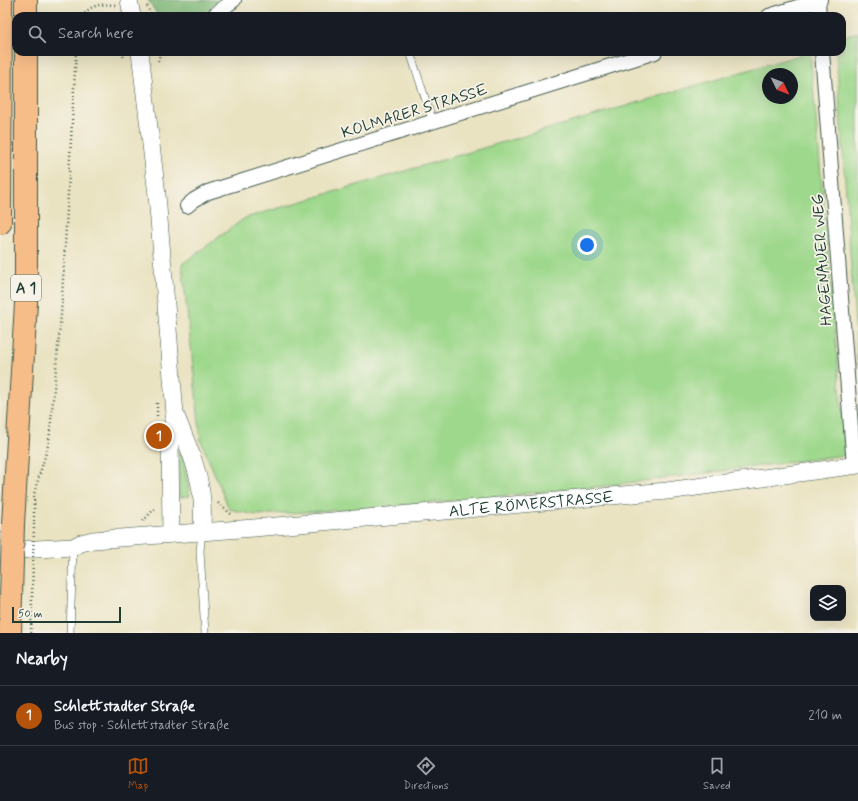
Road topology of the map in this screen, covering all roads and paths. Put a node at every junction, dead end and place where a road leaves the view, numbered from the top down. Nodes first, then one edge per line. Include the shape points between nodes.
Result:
1 (1, 0) edge
2 (26, 0) edge
3 (234, 0) edge
4 (819, 0) edge
5 (134, 6) edge
6 (26, 12) edge
7 (85, 12) edge
8 (148, 12) edge
9 (218, 12) edge
10 (782, 12) edge
11 (819, 12) edge
12 (26, 56) edge
13 (76, 56) edge
14 (140, 56) edge
15 (411, 56) edge
16 (642, 56) edge
17 (822, 56) edge
18 (0, 93) edge
19 (433, 122) junction
20 (187, 206) dead end
21 (0, 223) edge
22 (175, 414) junction
23 (856, 466) edge
24 (23, 524) junction
25 (202, 532) junction
26 (171, 534) junction
27 (73, 547) junction
28 (0, 551) edge
29 (10, 633) edge
30 (31, 633) edge
31 (70, 633) edge
32 (205, 633) edge

1 - 18 highway
2 - 6 highway
3 - 9 street
4 - 10 street
4 - 11 street
5 - 7 path via 104,4 89,7
5 - 8 path
12 - 24 highway, A 1
13 - 24 path via 61,315 49,442
14 - 22 street via 157,194
15 - 19 lane
16 - 19 street, KOLMARER STRASSE
17 - 23 street, HAGENAUER WEG
18 - 21 highway
19 - 20 street, KOLMARER STRASSE via 208,192
22 - 25 street via 198,480 202,501
22 - 26 street via 170,438
23 - 25 street, ALTE RÖMERSTRASSE via 667,491
24 - 29 highway, A 1, bridge
24 - 30 path, bridge
25 - 26 street, ALTE RÖMERSTRASSE
25 - 32 lane via 200,551
26 - 27 street, ALTE RÖMERSTRASSE via 93,540
27 - 28 street, ALTE RÖMERSTRASSE
27 - 31 lane

